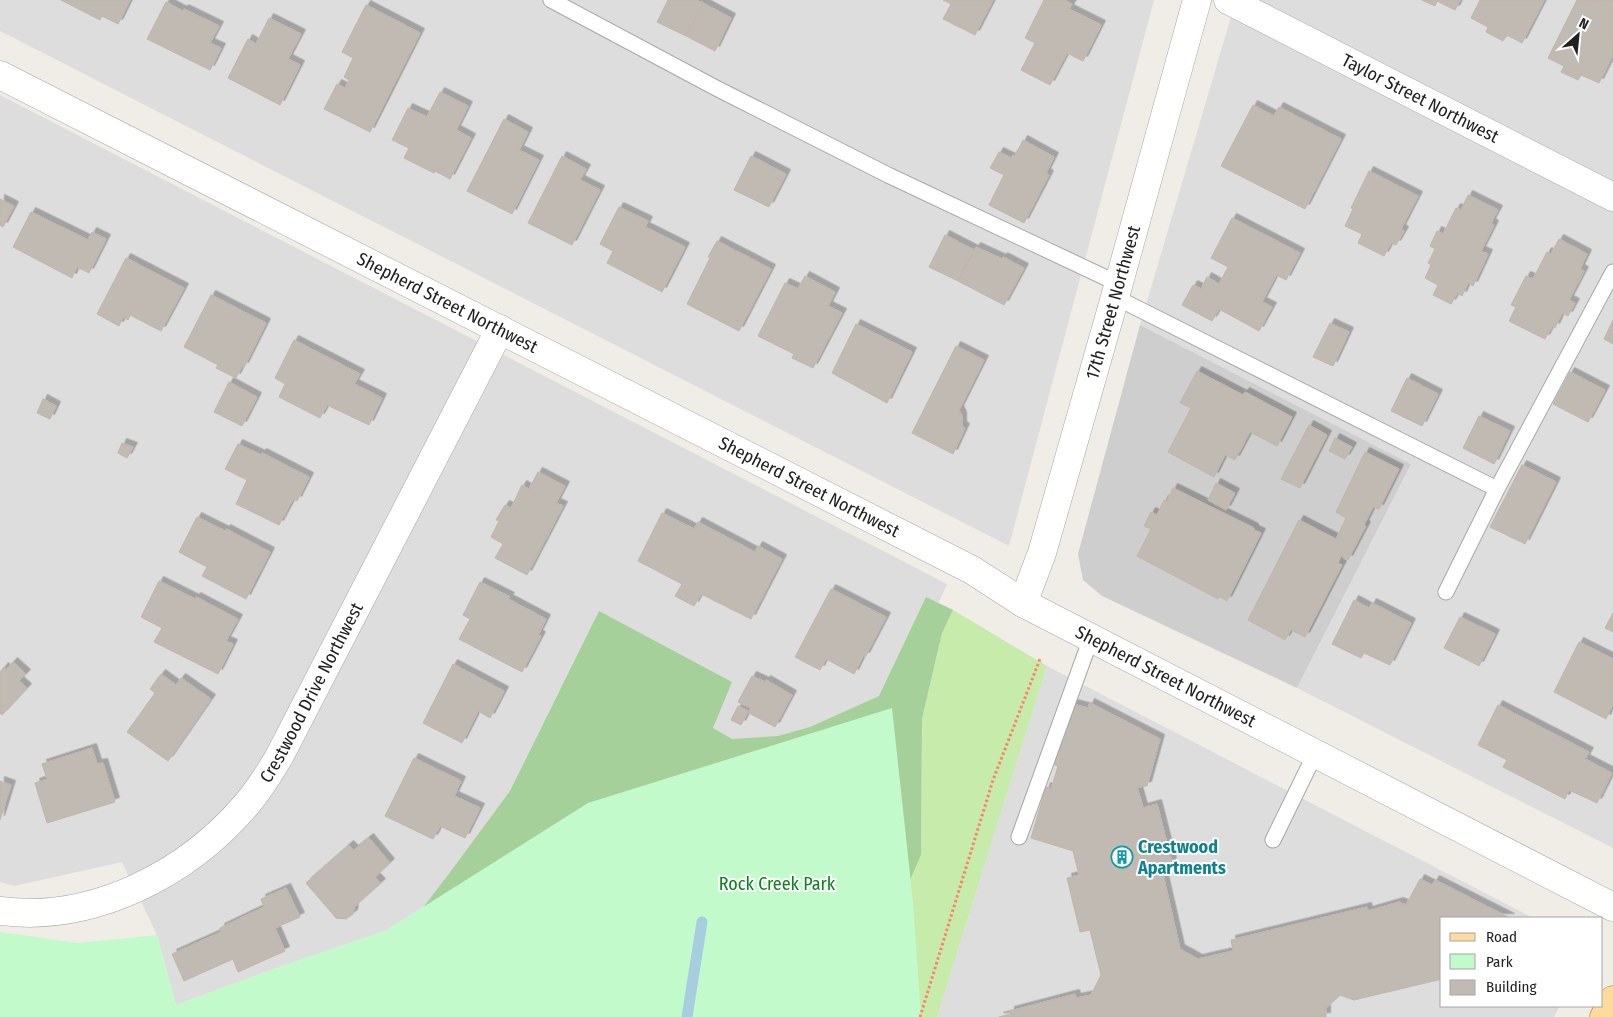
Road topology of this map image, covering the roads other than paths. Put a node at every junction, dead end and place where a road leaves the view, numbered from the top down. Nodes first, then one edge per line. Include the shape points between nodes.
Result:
1 (551, 0) edge
2 (1197, 0) edge
3 (1228, 0) edge
4 (0, 75) edge
5 (1613, 197) edge
6 (1613, 272) edge
7 (1117, 290) junction
8 (500, 329) junction
9 (1497, 489) junction
10 (1446, 592) dead end
11 (1023, 603) junction
12 (1091, 638) junction
13 (1315, 754) junction
14 (1019, 837) dead end
15 (1273, 840) dead end
16 (1613, 906) edge
17 (0, 911) edge
18 (1613, 1000) edge
19 (1604, 1017) edge

1 - 7 lane via 716,88
2 - 7 street, 17th Street Northwest
3 - 5 street, Taylor Street Northwest
4 - 8 street, Shepherd Street Northwest
6 - 9 lane
7 - 9 lane
7 - 11 street, 17th Street Northwest via 1042,553
8 - 11 street, Shepherd Street Northwest via 972,570
8 - 17 street, Crestwood Drive Northwest via 279,758 247,804 200,849 137,888 57,912
9 - 10 lane
11 - 12 street, Shepherd Street Northwest
12 - 13 street, Shepherd Street Northwest
12 - 14 lane
13 - 15 lane
13 - 16 street, Shepherd Street Northwest
18 - 19 main road

